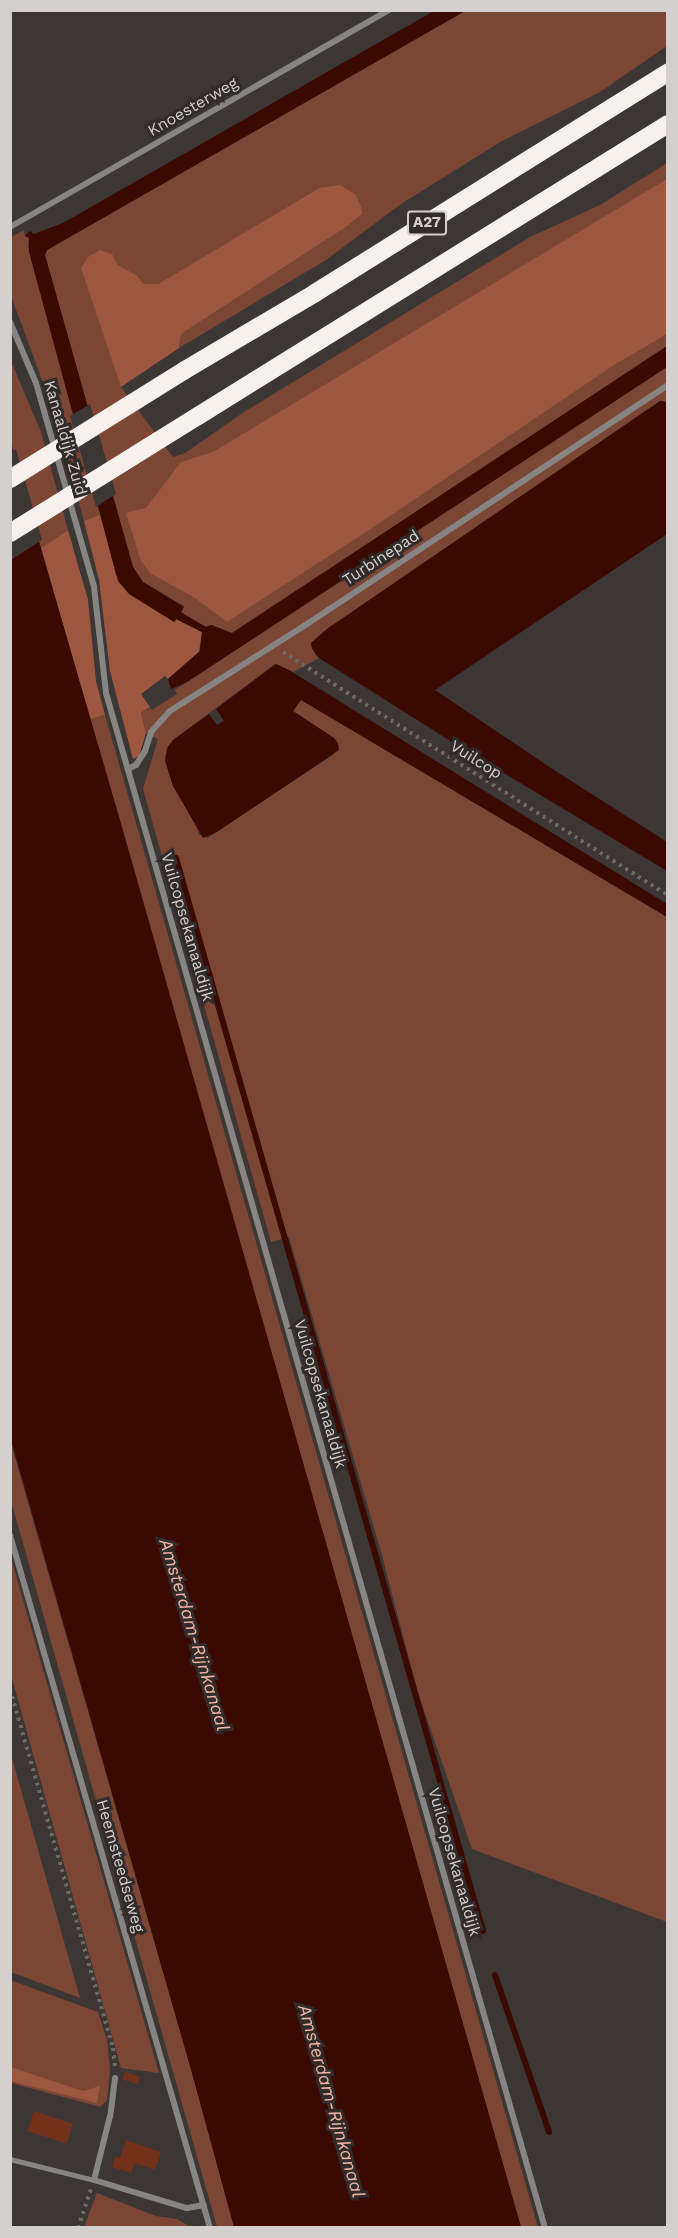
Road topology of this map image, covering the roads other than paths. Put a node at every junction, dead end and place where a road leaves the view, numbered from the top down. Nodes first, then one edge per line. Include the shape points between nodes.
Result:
1 (389, 10) edge
2 (668, 72) edge
3 (668, 124) edge
4 (10, 227) edge
5 (10, 322) edge
6 (668, 386) edge
7 (10, 479) edge
8 (10, 533) edge
9 (88, 565) joint
10 (128, 769) junction
11 (10, 1535) edge
12 (115, 2078) road end
13 (10, 2159) edge
14 (94, 2180) junction
15 (204, 2205) junction
16 (210, 2228) edge
17 (545, 2228) edge

1 - 4 street, Knoesterweg
2 - 7 highway, A27, bridge
3 - 8 highway, A27, bridge
5 - 9 street, Kanaaldijk Zuid via 36,383
6 - 10 street, Turbinepad via 170,711 151,732 136,765
9 - 10 street, Vuilcopsekanaaldijk via 98,612 106,693
10 - 17 street, Vuilcopsekanaaldijk
11 - 15 street, Heemsteedseweg
12 - 14 street
13 - 14 lane
14 - 15 street via 188,2208
15 - 16 street, Heemsteedseweg

